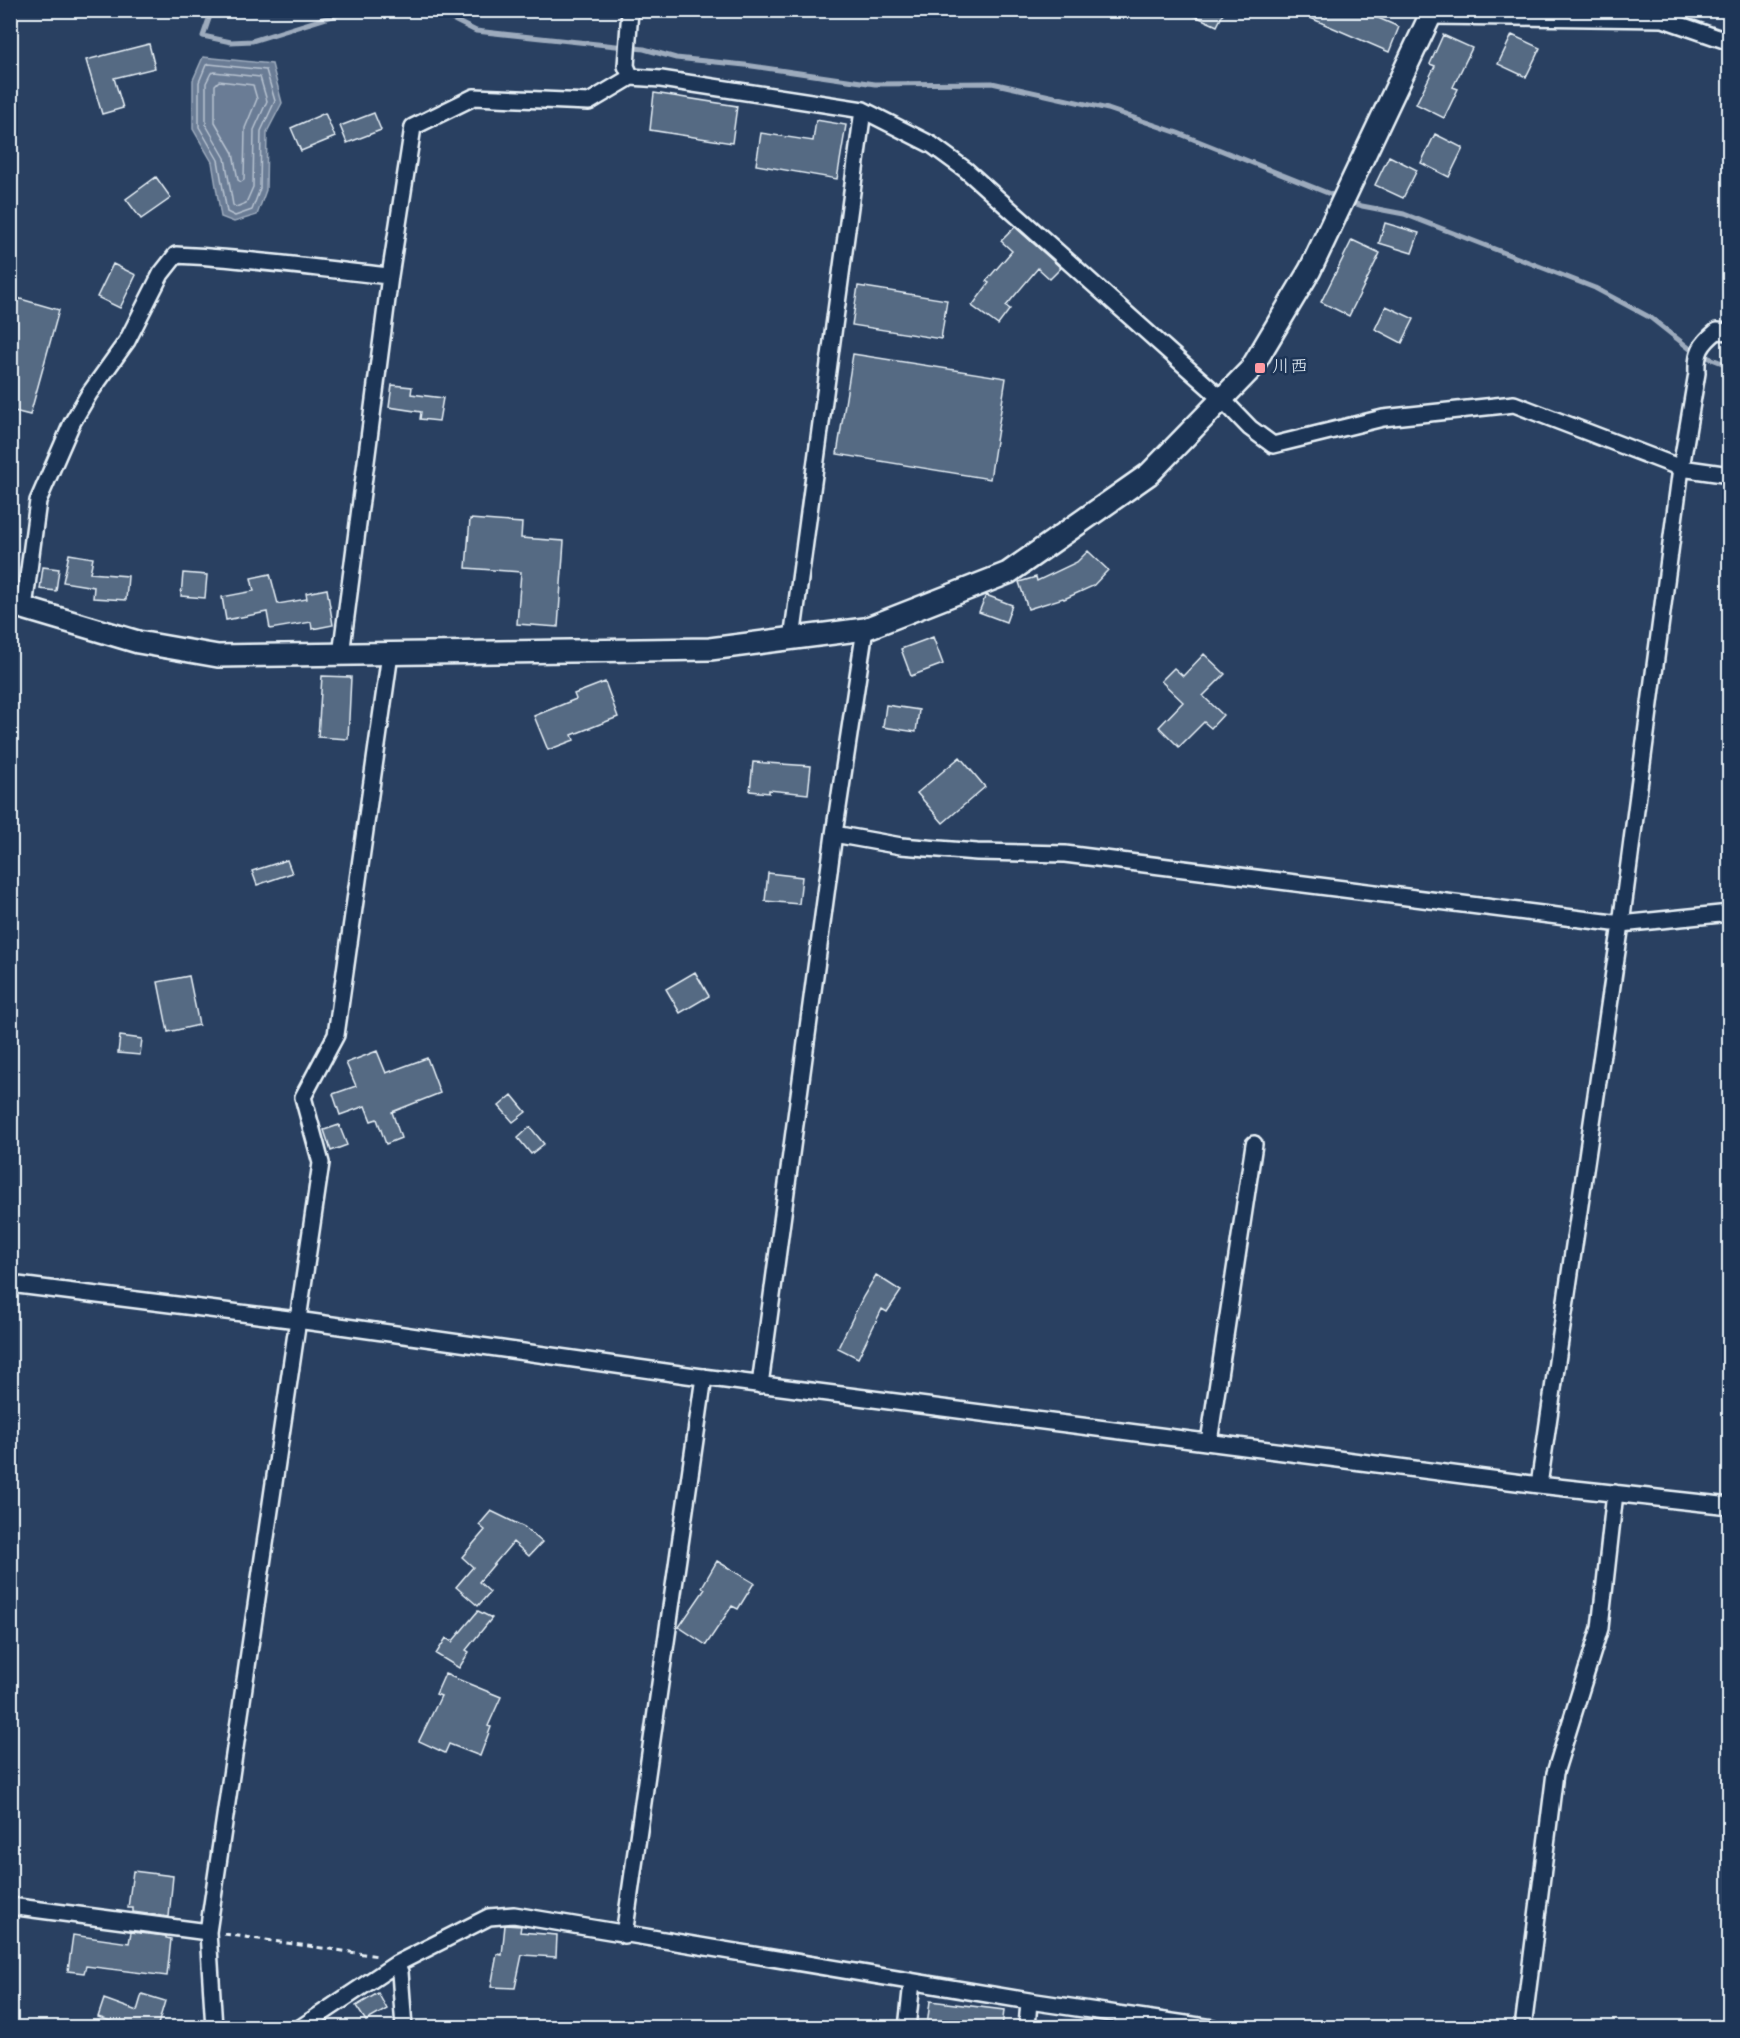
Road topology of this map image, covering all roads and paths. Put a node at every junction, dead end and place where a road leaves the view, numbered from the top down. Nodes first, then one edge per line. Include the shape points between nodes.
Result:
1 (630, 10) edge
2 (1432, 13) edge
3 (1730, 42) edge
4 (631, 77) junction
5 (863, 110) junction
6 (390, 276) junction
7 (1730, 333) edge
8 (1222, 399) junction
9 (1681, 468) junction
10 (1730, 475) edge
11 (17, 606) edge
12 (865, 628) junction
13 (792, 639) junction
14 (390, 654) junction
15 (341, 655) junction
16 (834, 834) junction
17 (1730, 913) edge
18 (1621, 924) junction
19 (1254, 1144) dead end
20 (10, 1284) edge
21 (297, 1320) junction
22 (704, 1377) junction
23 (760, 1385) junction
24 (1209, 1442) junction
25 (1539, 1485) junction
26 (1615, 1493) junction
27 (1730, 1506) edge
28 (10, 1906) edge
29 (208, 1932) junction
30 (624, 1935) junction
31 (395, 1965) junction
32 (912, 1982) junction
33 (1029, 2001) junction
34 (1170, 2025) edge
35 (214, 2028) edge
36 (300, 2028) edge
37 (404, 2028) edge
38 (907, 2028) edge
39 (1026, 2028) edge
40 (1214, 2028) edge
41 (1523, 2028) edge

1 - 4 street via 626,66
2 - 3 street via 1663,19
2 - 8 street via 1310,270 1251,369
4 - 5 street
4 - 6 street via 589,102 474,97 412,127
5 - 8 street via 932,145 966,170
5 - 13 street
6 - 11 street via 176,255 161,274 127,341 72,423 38,501
6 - 15 street
7 - 9 street via 1717,331 1704,342 1696,360
8 - 9 street via 1273,445 1383,418 1514,404
8 - 12 street via 1149,474 1008,573
9 - 10 street
9 - 18 street
11 - 15 street via 138,642 218,656
12 - 13 street
12 - 16 street
13 - 14 street via 710,650
14 - 15 street
14 - 21 street via 336,1035 303,1097 321,1163
16 - 18 street via 901,846 1065,854
16 - 23 street
17 - 18 street
18 - 25 street
19 - 24 street
20 - 21 street
21 - 22 street
21 - 29 street
22 - 23 street
22 - 30 street
23 - 24 street
24 - 25 street
25 - 26 street
26 - 27 street
26 - 41 street via 1599,1628 1554,1773
28 - 29 street
29 - 31 path via 385,1957
29 - 35 street
30 - 31 street via 514,1915 489,1917
30 - 32 street
31 - 36 street
31 - 37 street via 400,1972
32 - 33 street
32 - 38 street
33 - 34 street
33 - 39 street
34 - 40 street

